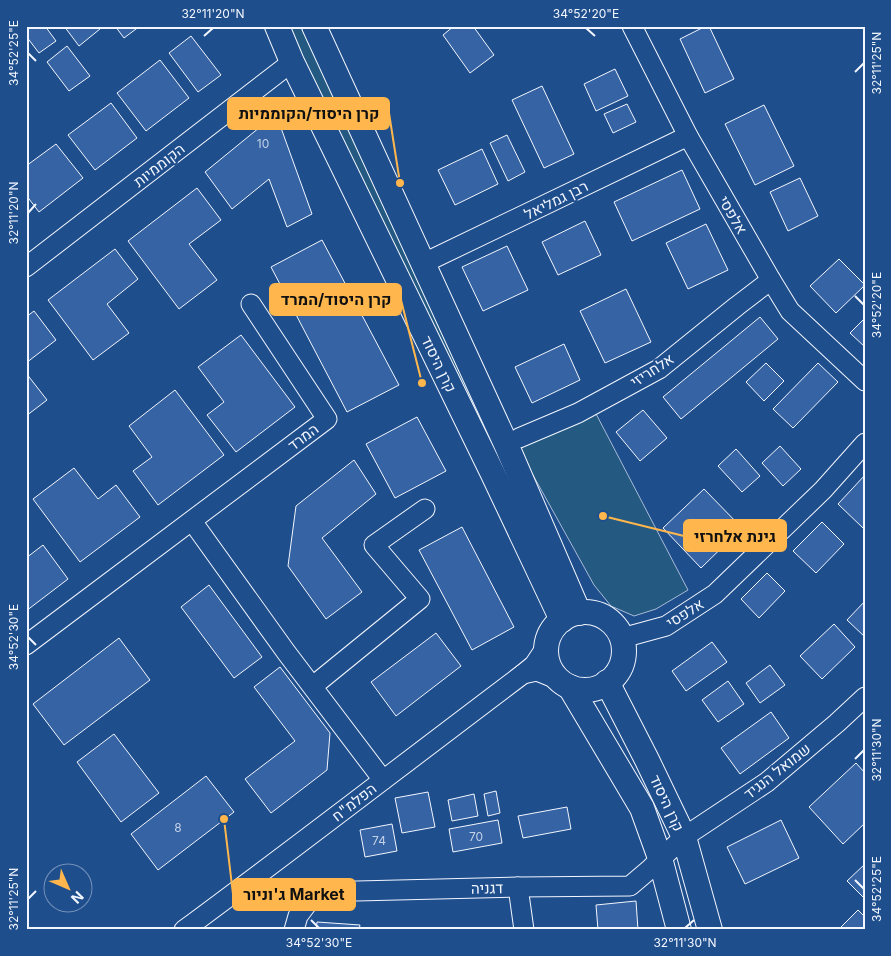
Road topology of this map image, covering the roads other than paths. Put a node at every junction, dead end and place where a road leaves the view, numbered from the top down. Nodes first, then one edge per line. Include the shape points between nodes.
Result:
1 (278, 26) edge
2 (314, 26) edge
3 (632, 26) edge
4 (292, 62) junction
5 (688, 136) junction
6 (424, 264) junction
7 (26, 267) edge
8 (771, 280) junction
9 (251, 304) dead end
10 (865, 380) edge
11 (519, 438) dead end
12 (865, 443) edge
13 (425, 509) dead end
14 (192, 520) junction
15 (571, 616) junction
16 (622, 638) junction
17 (26, 645) edge
18 (546, 647) junction
19 (523, 674) junction
20 (607, 682) junction
21 (565, 684) junction
22 (313, 686) junction
23 (865, 696) edge
24 (383, 780) junction
25 (684, 837) junction
26 (660, 858) junction
27 (518, 887) junction
28 (184, 930) edge
29 (294, 930) edge
30 (524, 930) edge
31 (679, 930) edge
32 (710, 930) edge

1 - 4 street, קרן היסוד
2 - 6 street, קרן היסוד
3 - 5 street, אלפסי
4 - 7 street, הקוממיות
4 - 15 street, קרן היסוד via 494,477
5 - 6 street, רבן גמליאל
5 - 8 street, אלפסי
6 - 15 street, קרן היסוד via 502,435
8 - 10 street, אלפסי via 790,311
8 - 11 street, אלחריזי via 659,369 578,413
9 - 14 street, המרד via 327,419
12 - 16 street, אלפסי via 823,490 715,594 666,626
13 - 22 street via 374,545 420,599
14 - 17 street, המרד
14 - 22 street
15 - 16 street via 590,612 600,615 617,629
15 - 18 street via 554,627
16 - 20 street via 622,662
18 - 19 street, הפלמ"ח via 534,665
18 - 21 street via 552,671
19 - 21 street via 537,671
19 - 24 street, הפלמ"ח
20 - 21 street via 583,690
20 - 25 street, קרן היסוד
21 - 26 street, קרן היסוד via 642,808
22 - 24 street
23 - 25 street, שמואל הנגיד via 767,782
24 - 28 street, הפלמ"ח
25 - 26 street, דגניה
25 - 32 street, קרן היסוד
26 - 27 street, דגניה via 630,886
26 - 31 street, קרן היסוד
27 - 29 street, דגניה via 316,892 298,916
27 - 30 street

